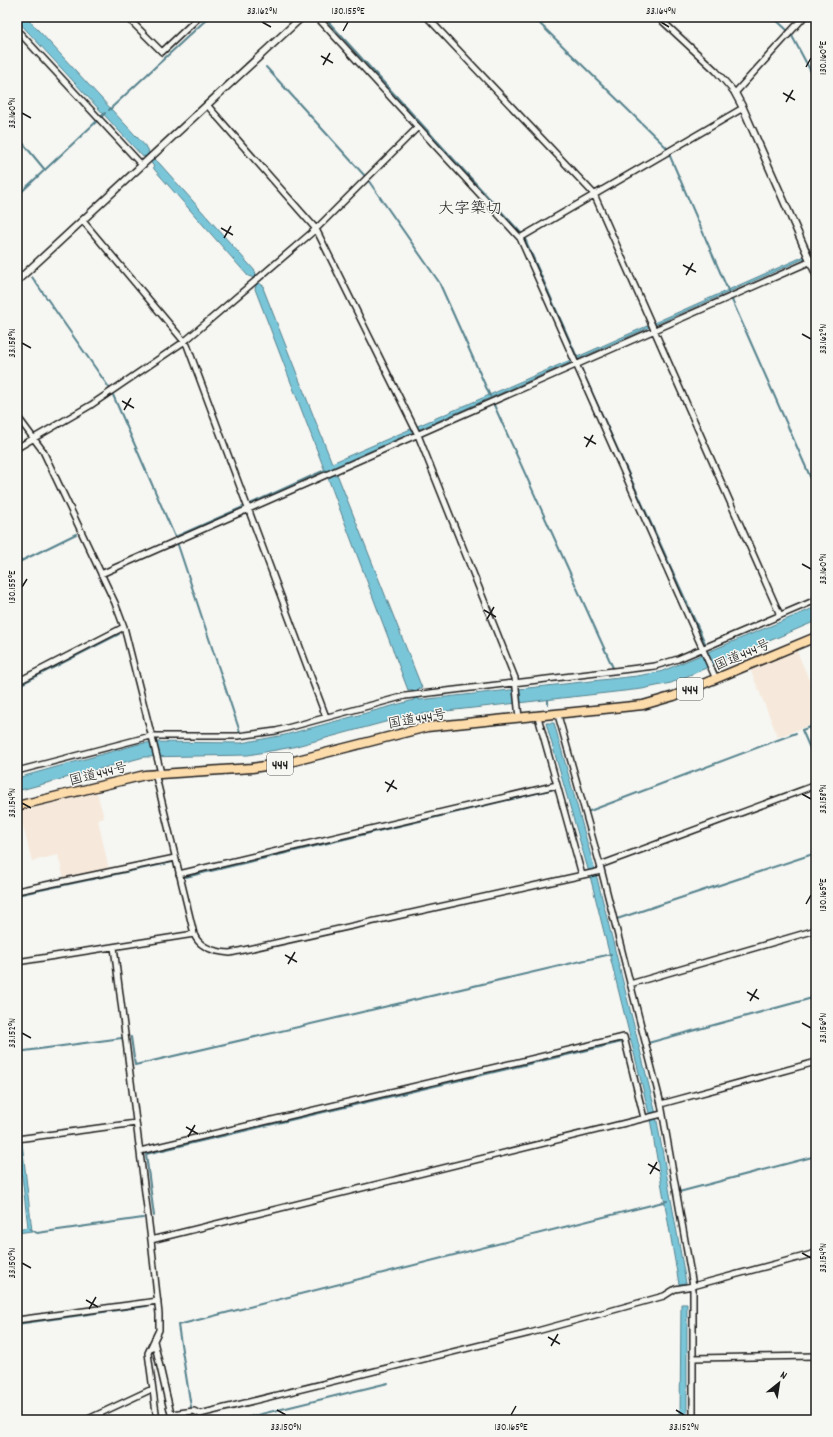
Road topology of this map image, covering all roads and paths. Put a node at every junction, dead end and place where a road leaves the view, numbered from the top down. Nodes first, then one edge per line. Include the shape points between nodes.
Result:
1 (127, 17) edge
2 (199, 17) edge
3 (302, 17) edge
4 (317, 17) edge
5 (427, 17) edge
6 (658, 17) edge
7 (804, 17) edge
8 (17, 30) edge
9 (735, 93) junction
10 (208, 105) junction
11 (742, 108) junction
12 (418, 127) junction
13 (142, 162) junction
14 (594, 194) junction
15 (83, 221) junction
16 (316, 229) junction
17 (520, 238) junction
18 (811, 259) edge
19 (816, 274) edge
20 (17, 281) edge
21 (653, 327) junction
22 (185, 341) junction
23 (575, 361) junction
24 (17, 416) edge
25 (416, 431) junction
26 (34, 439) junction
27 (17, 448) edge
28 (248, 508) junction
29 (101, 574) junction
30 (816, 600) edge
31 (780, 615) junction
32 (124, 627) junction
33 (816, 637) edge
34 (704, 650) junction
35 (716, 679) junction
36 (17, 682) edge
37 (516, 685) junction
38 (557, 715) junction
39 (540, 716) junction
40 (326, 717) junction
41 (519, 718) junction
42 (152, 736) junction
43 (17, 771) edge
44 (158, 773) junction
45 (557, 785) junction
46 (816, 785) edge
47 (17, 806) edge
48 (176, 858) junction
49 (600, 865) junction
50 (600, 872) junction
51 (179, 874) junction
52 (585, 875) junction
53 (17, 891) edge
54 (816, 930) edge
55 (194, 934) junction
56 (114, 947) junction
57 (17, 962) edge
58 (630, 984) junction
59 (816, 1062) edge
60 (661, 1104) junction
61 (660, 1114) junction
62 (646, 1118) junction
63 (136, 1123) junction
64 (19, 1139) edge
65 (140, 1151) junction
66 (151, 1240) junction
67 (816, 1253) edge
68 (693, 1286) junction
69 (158, 1301) junction
70 (17, 1320) edge
71 (154, 1341) junction
72 (816, 1356) edge
73 (693, 1358) junction
74 (152, 1388) junction
75 (86, 1420) edge
76 (157, 1420) edge
77 (693, 1420) edge

1 - 2 street via 162,52
3 - 10 street
4 - 12 street
5 - 14 street
6 - 9 street via 716,71
7 - 9 street
8 - 13 street
9 - 11 street
10 - 13 street via 154,155
10 - 16 street
11 - 14 street
11 - 18 street
12 - 16 street
12 - 17 street
13 - 15 street
14 - 17 street
14 - 21 street
15 - 20 street
15 - 22 street
16 - 22 street
16 - 25 street
17 - 23 street
18 - 19 street
18 - 21 street
21 - 23 street
21 - 31 street
22 - 26 street via 91,405
22 - 28 street
23 - 25 street
23 - 34 street
24 - 26 street
25 - 28 street via 335,471
25 - 37 street
26 - 27 street
26 - 29 street via 43,451
28 - 29 street
28 - 40 street
29 - 32 street
30 - 31 street
31 - 34 street
32 - 36 street
32 - 42 street
33 - 35 highway, 国道444号 / 444
34 - 35 street
34 - 37 street via 648,667
35 - 38 highway, 国道444号 / 444 via 643,705
37 - 40 street via 412,695
37 - 41 street
38 - 39 highway, 国道444号 / 444
38 - 49 street
39 - 41 highway, 国道444号 / 444
39 - 45 street
40 - 42 street via 276,731 238,736
41 - 44 highway, 国道444号 / 444 via 428,727 290,762 252,768
42 - 43 street
42 - 44 street
44 - 47 highway, 国道444号 / 444
44 - 48 street
45 - 51 street
45 - 52 street
46 - 49 street
48 - 51 street
48 - 53 street
49 - 50 street
50 - 52 street
50 - 58 street
51 - 55 street
52 - 55 street via 230,952 203,946
54 - 58 street
55 - 56 street
56 - 57 street
56 - 63 street
58 - 60 street
59 - 60 street
60 - 61 street
61 - 62 street
61 - 68 street
62 - 65 street via 624,1037
62 - 66 street
63 - 64 street
63 - 65 street
65 - 66 street
66 - 69 street
67 - 68 street
68 - 71 street via 675,1289 664,1296 530,1333 200,1414 194,1411 171,1414
68 - 73 street
69 - 70 street
69 - 71 street via 159,1330
71 - 74 street via 148,1353
72 - 73 street
73 - 77 street
74 - 75 street
74 - 76 street

